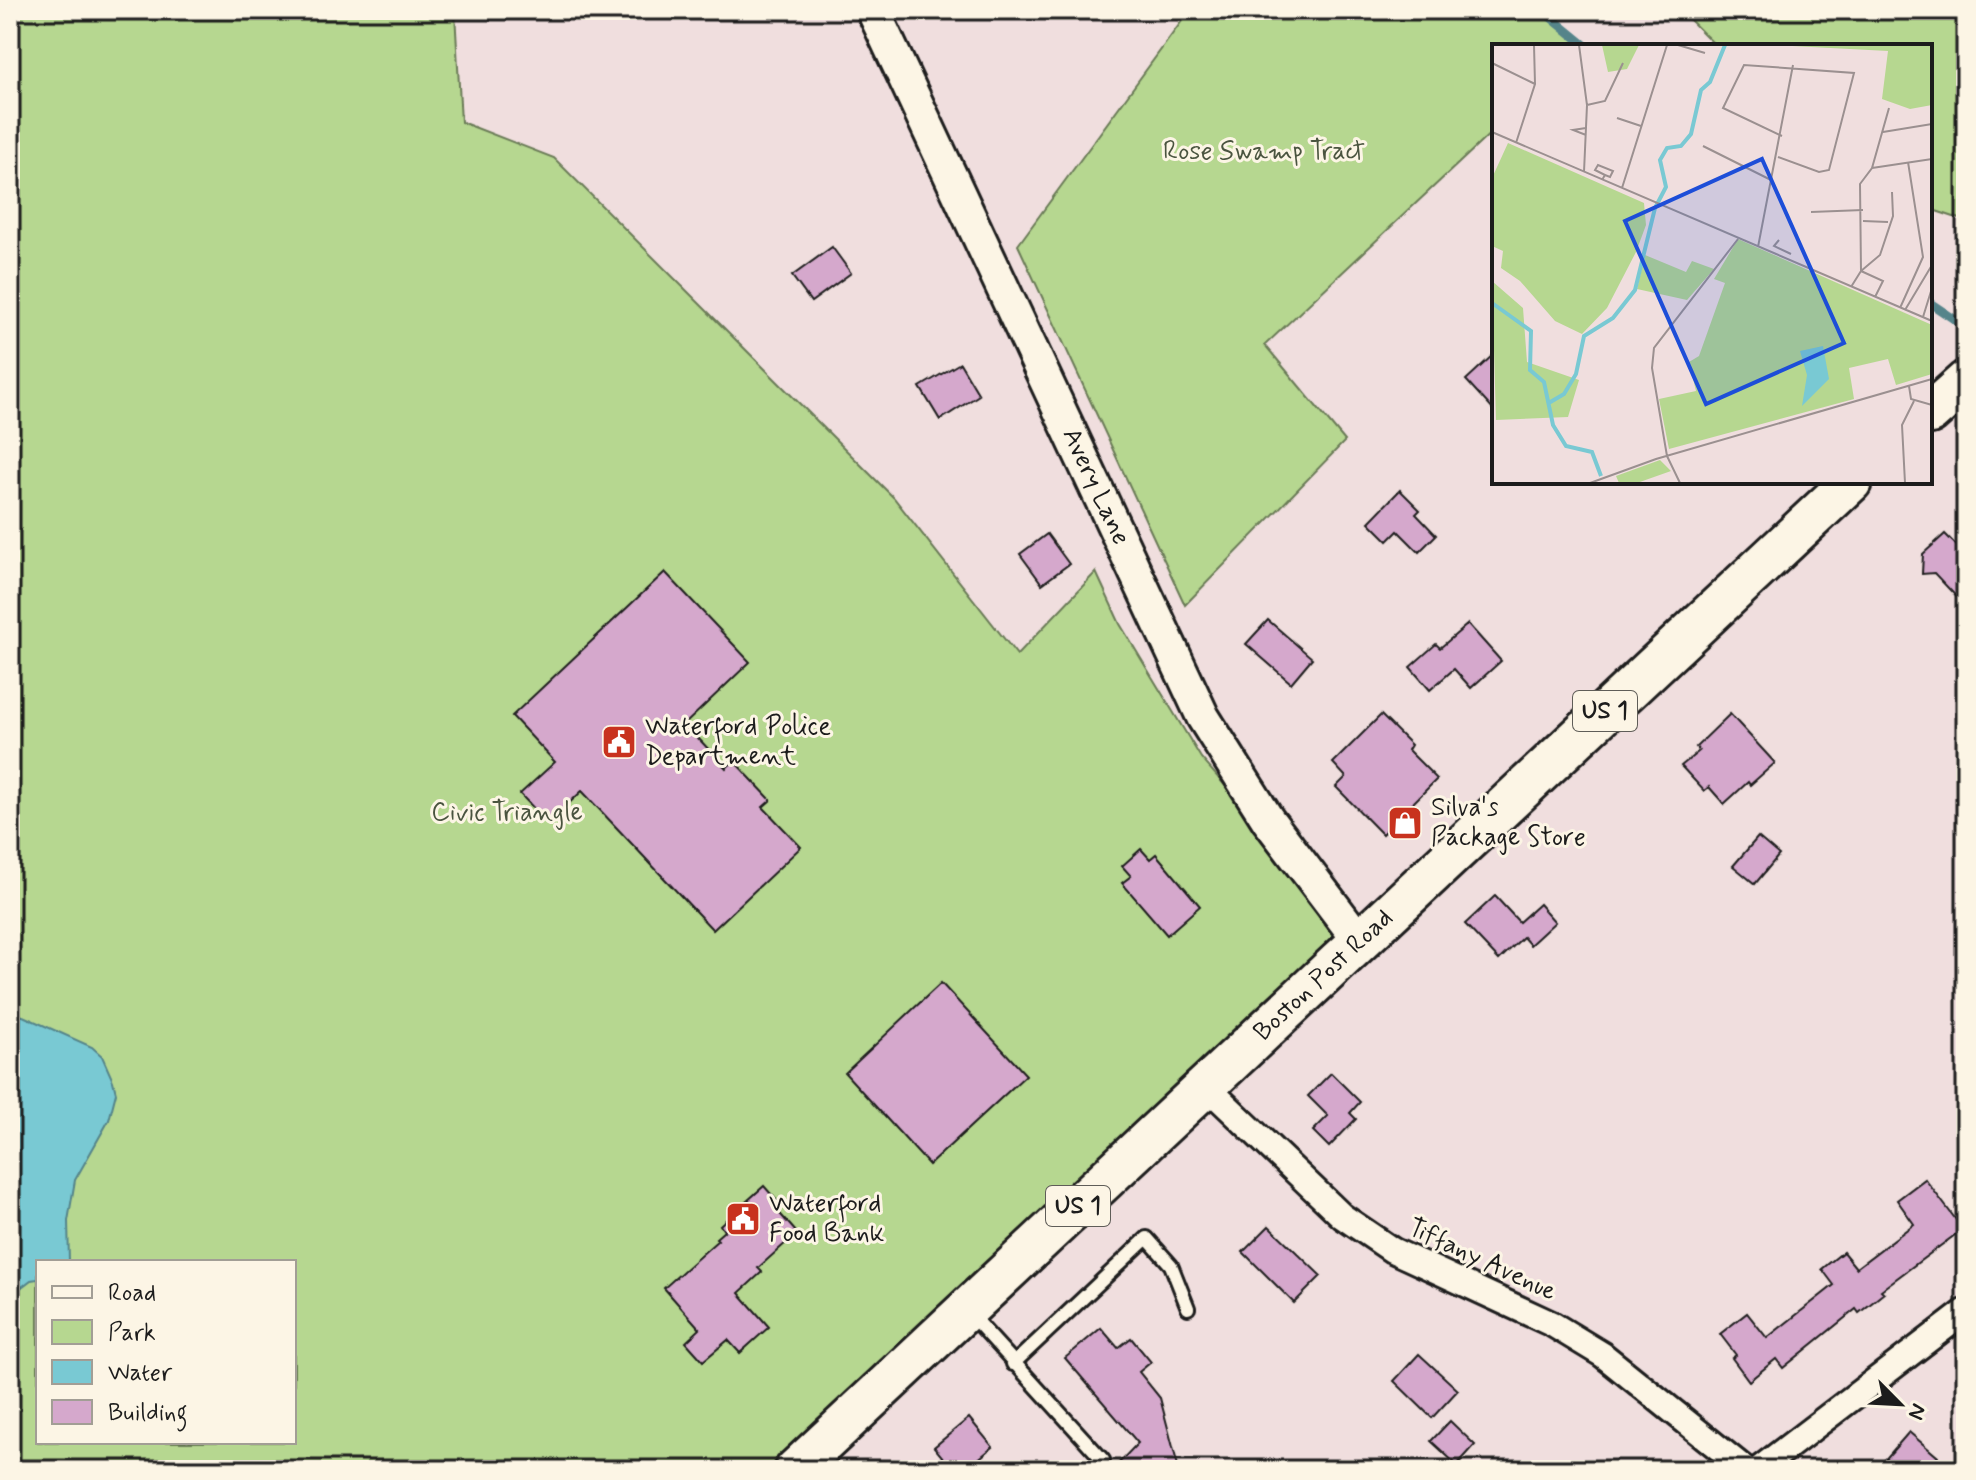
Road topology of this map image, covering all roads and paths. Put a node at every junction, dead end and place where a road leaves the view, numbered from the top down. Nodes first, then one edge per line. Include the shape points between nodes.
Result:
1 (873, 10) edge
2 (1965, 382) edge
3 (1932, 411) edge
4 (1849, 484) edge
5 (1359, 940) junction
6 (1206, 1086) junction
7 (1188, 1308) dead end
8 (966, 1310) junction
9 (1966, 1311) edge
10 (1013, 1364) junction
11 (1103, 1460) dead end
12 (795, 1470) edge
13 (1746, 1470) edge
14 (1758, 1470) edge

1 - 5 street, Avery Lane via 1203,717 1268,820
2 - 3 main road
4 - 5 main road, Boston Post Road / US 1
5 - 6 main road, Boston Post Road / US 1
6 - 8 main road, Boston Post Road / US 1
6 - 13 street, Tiffany Avenue via 1342,1216 1392,1250 1552,1324 1603,1355
7 - 10 lane via 1171,1265 1147,1238
8 - 10 lane
8 - 12 main road, Boston Post Road / US 1
9 - 14 street
10 - 11 lane

